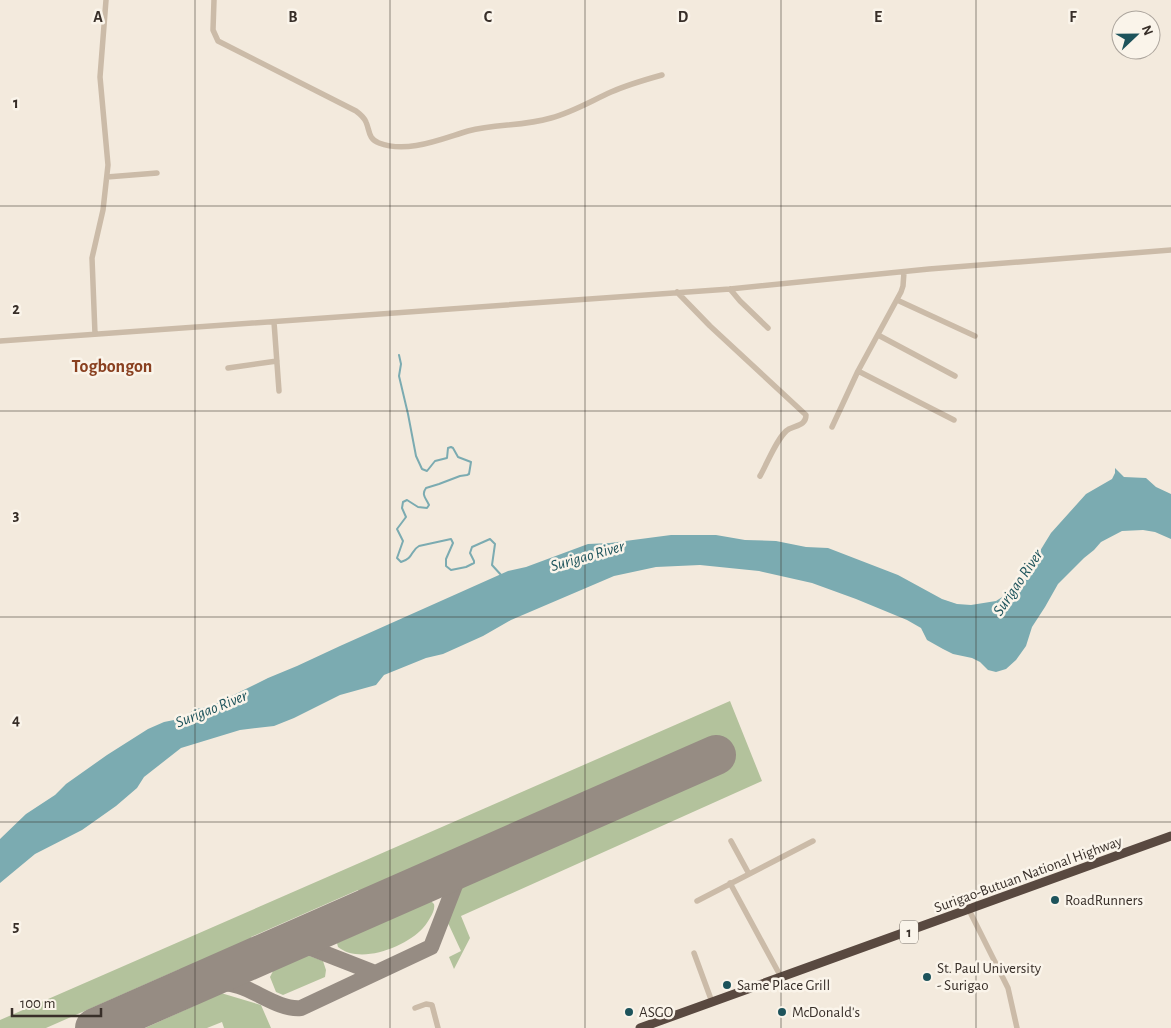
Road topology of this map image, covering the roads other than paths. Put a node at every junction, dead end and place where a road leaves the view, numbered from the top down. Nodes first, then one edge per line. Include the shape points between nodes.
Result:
1 (106, 0) edge
2 (214, 0) edge
3 (662, 75) dead end
4 (157, 173) dead end
5 (107, 177) junction
6 (1171, 250) edge
7 (904, 272) junction
8 (730, 289) junction
9 (676, 292) junction
10 (897, 300) junction
11 (274, 322) junction
12 (768, 328) dead end
13 (95, 334) junction
14 (878, 334) junction
15 (975, 336) dead end
16 (0, 341) edge
17 (277, 361) junction
18 (228, 368) dead end
19 (858, 371) junction
20 (955, 376) dead end
21 (279, 391) dead end
22 (954, 420) dead end
23 (832, 427) dead end
24 (760, 476) dead end
25 (1171, 836) edge
26 (731, 841) dead end
27 (813, 841) dead end
28 (749, 874) junction
29 (730, 883) junction
30 (697, 901) dead end
31 (969, 910) junction
32 (694, 953) dead end
33 (781, 978) junction
34 (712, 1002) junction
35 (415, 1008) dead end
36 (644, 1027) edge
37 (438, 1028) edge
38 (1017, 1028) edge

1 - 5 street via 100,76
2 - 3 street via 212,30 218,41 356,111 365,119 368,134 373,140 391,147 552,118 626,86
4 - 5 street
5 - 13 street via 101,226 92,258
6 - 7 street
7 - 8 street
7 - 10 street
8 - 9 street
8 - 12 street
9 - 11 street
9 - 24 street via 806,415 803,423 784,433
10 - 14 street
10 - 15 street
11 - 13 street
11 - 17 street
13 - 16 street
14 - 19 street
14 - 20 street
17 - 18 street
17 - 21 street
19 - 22 street
19 - 23 street
25 - 31 highway, Surigao-Butuan National Highway / 1
26 - 28 street
27 - 28 street
28 - 29 street
29 - 30 street
29 - 33 street
31 - 33 highway, Surigao-Butuan National Highway / 1
31 - 38 street via 1008,988
32 - 34 street
33 - 34 highway, Surigao-Butuan National Highway / 1
34 - 36 highway, Surigao-Butuan National Highway / 1
35 - 37 street via 432,1005

